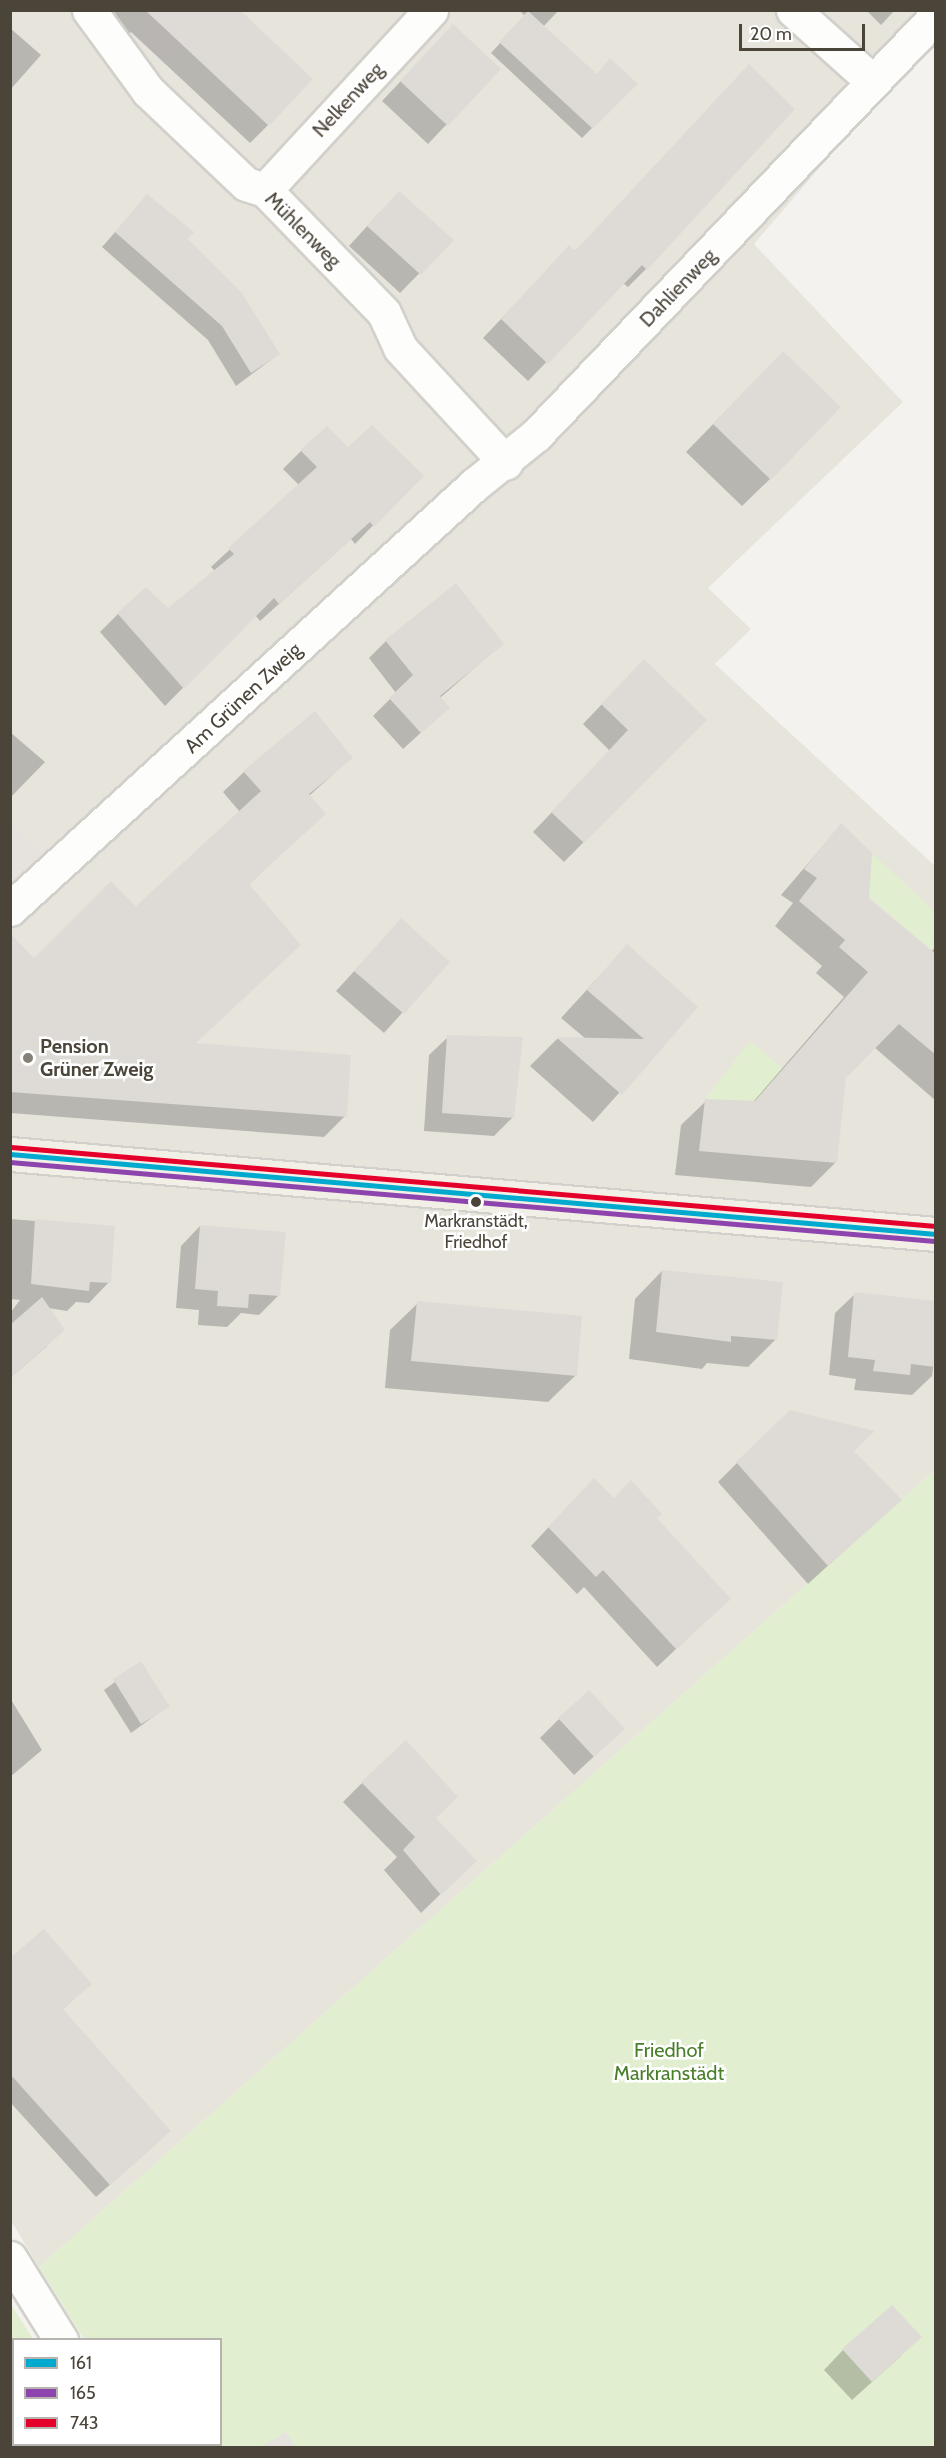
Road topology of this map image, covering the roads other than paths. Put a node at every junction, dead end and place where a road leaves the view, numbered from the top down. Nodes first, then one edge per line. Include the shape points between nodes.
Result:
1 (89, 10) edge
2 (431, 10) edge
3 (793, 10) edge
4 (936, 16) edge
5 (872, 81) junction
6 (265, 190) junction
7 (506, 462) junction
8 (474, 484) joint
9 (10, 909) edge
10 (10, 1154) edge
11 (936, 1234) edge
12 (10, 2258) edge
13 (60, 2338) edge

1 - 6 street, Mühlenweg via 148,91 246,184
2 - 6 street, Nelkenweg
3 - 5 street
4 - 5 street, Dahlienweg
5 - 7 street, Dahlienweg
6 - 7 street, Mühlenweg via 384,313 400,348
7 - 8 street, Dahlienweg
8 - 9 street, Am Grünen Zweig
10 - 11 main road
12 - 13 street

